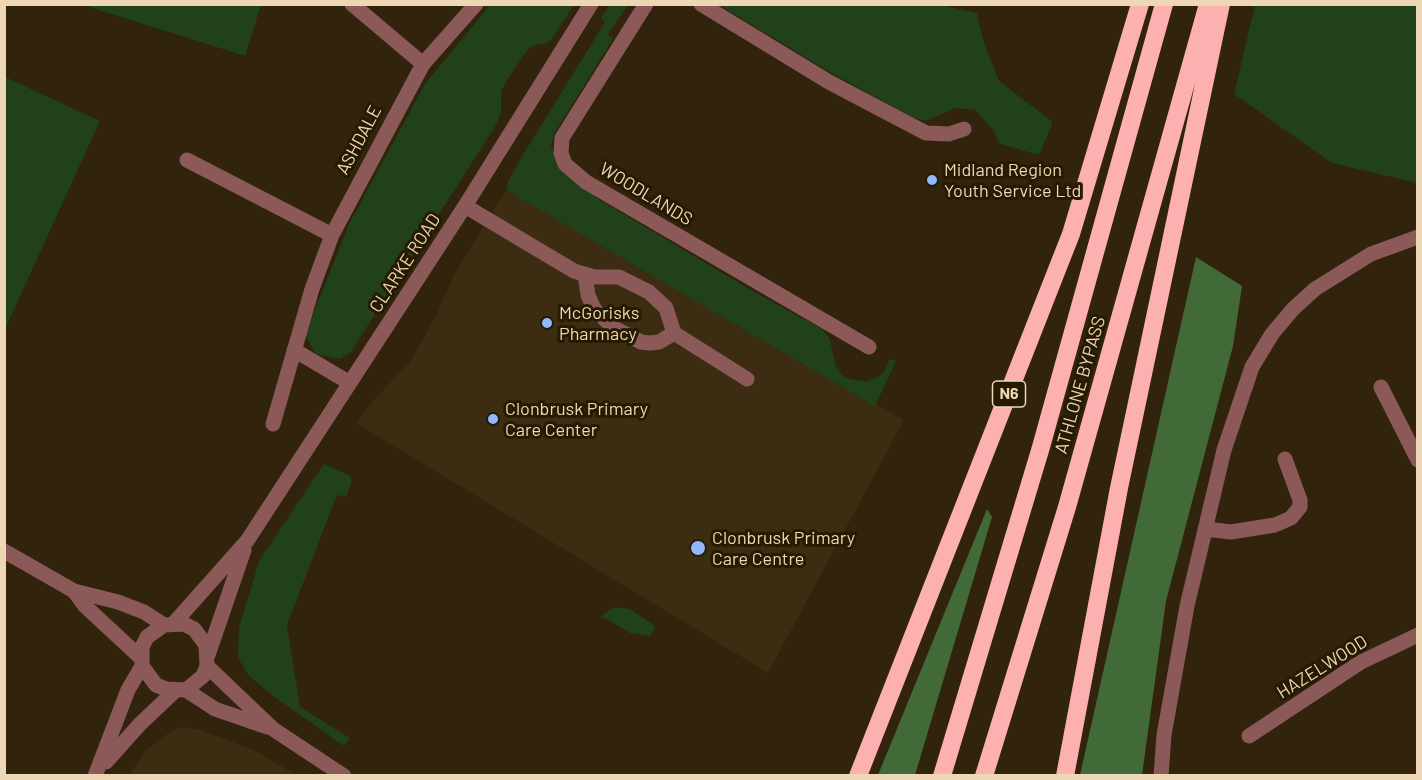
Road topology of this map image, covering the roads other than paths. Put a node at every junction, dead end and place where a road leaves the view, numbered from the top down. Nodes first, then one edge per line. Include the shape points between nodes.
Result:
1 (352, 4) edge
2 (476, 4) edge
3 (591, 4) edge
4 (646, 4) edge
5 (701, 4) edge
6 (1140, 4) edge
7 (1164, 4) edge
8 (1208, 4) edge
9 (1221, 4) edge
10 (423, 64) junction
11 (964, 129) dead end
12 (187, 160) dead end
13 (465, 206) junction
14 (332, 235) junction
15 (1418, 237) edge
16 (585, 275) junction
17 (674, 333) junction
18 (869, 347) dead end
19 (294, 350) junction
20 (747, 379) dead end
21 (350, 383) junction
22 (1381, 387) dead end
23 (273, 424) dead end
24 (1285, 459) dead end
25 (1418, 460) edge
26 (1205, 529) junction
27 (247, 541) junction
28 (4, 551) edge
29 (75, 591) junction
30 (169, 624) junction
31 (1418, 635) edge
32 (208, 661) junction
33 (141, 662) junction
34 (181, 690) junction
35 (273, 729) junction
36 (1249, 736) dead end
37 (96, 774) edge
38 (344, 776) edge
39 (858, 776) edge
40 (942, 776) edge
41 (984, 776) edge
42 (1065, 776) edge
43 (1161, 776) edge

1 - 10 street
2 - 10 street, ASHDALE
3 - 13 street, CLARKE ROAD
4 - 18 street, WOODLANDS via 562,138 565,164 596,188
5 - 11 street via 829,81 926,133 949,134
6 - 39 highway, N6 via 1071,234
7 - 40 highway, ATHLONE BYPASS / N6 via 1044,436
8 - 41 highway, ATHLONE BYPASS via 1067,507
9 - 42 highway via 1119,488
10 - 14 street, ASHDALE
12 - 14 street
13 - 16 street
13 - 21 street, CLARKE ROAD
14 - 19 street, ASHDALE
15 - 26 street via 1371,254 1340,272 1293,309 1272,334 1252,367 1242,396
16 - 17 street via 619,277 649,292 666,308
16 - 17 street via 594,309 614,328 650,343
17 - 20 street
19 - 21 street
19 - 23 street, ASHDALE
21 - 27 street, CLARKE ROAD
22 - 25 street
24 - 26 street via 1300,501 1291,518 1275,525 1231,532
26 - 43 street via 1172,682
27 - 30 street, CLARKE ROAD
27 - 32 street, CLARKE ROAD
28 - 29 street
29 - 30 street via 127,606
29 - 33 street via 84,606
30 - 32 street via 194,629 207,645
30 - 33 street via 147,637
31 - 36 street, HAZELWOOD via 1361,662
32 - 34 street via 203,676
32 - 35 street
33 - 34 street via 156,685
33 - 37 street
34 - 35 street via 215,709
34 - 37 street via 140,724
35 - 38 street

